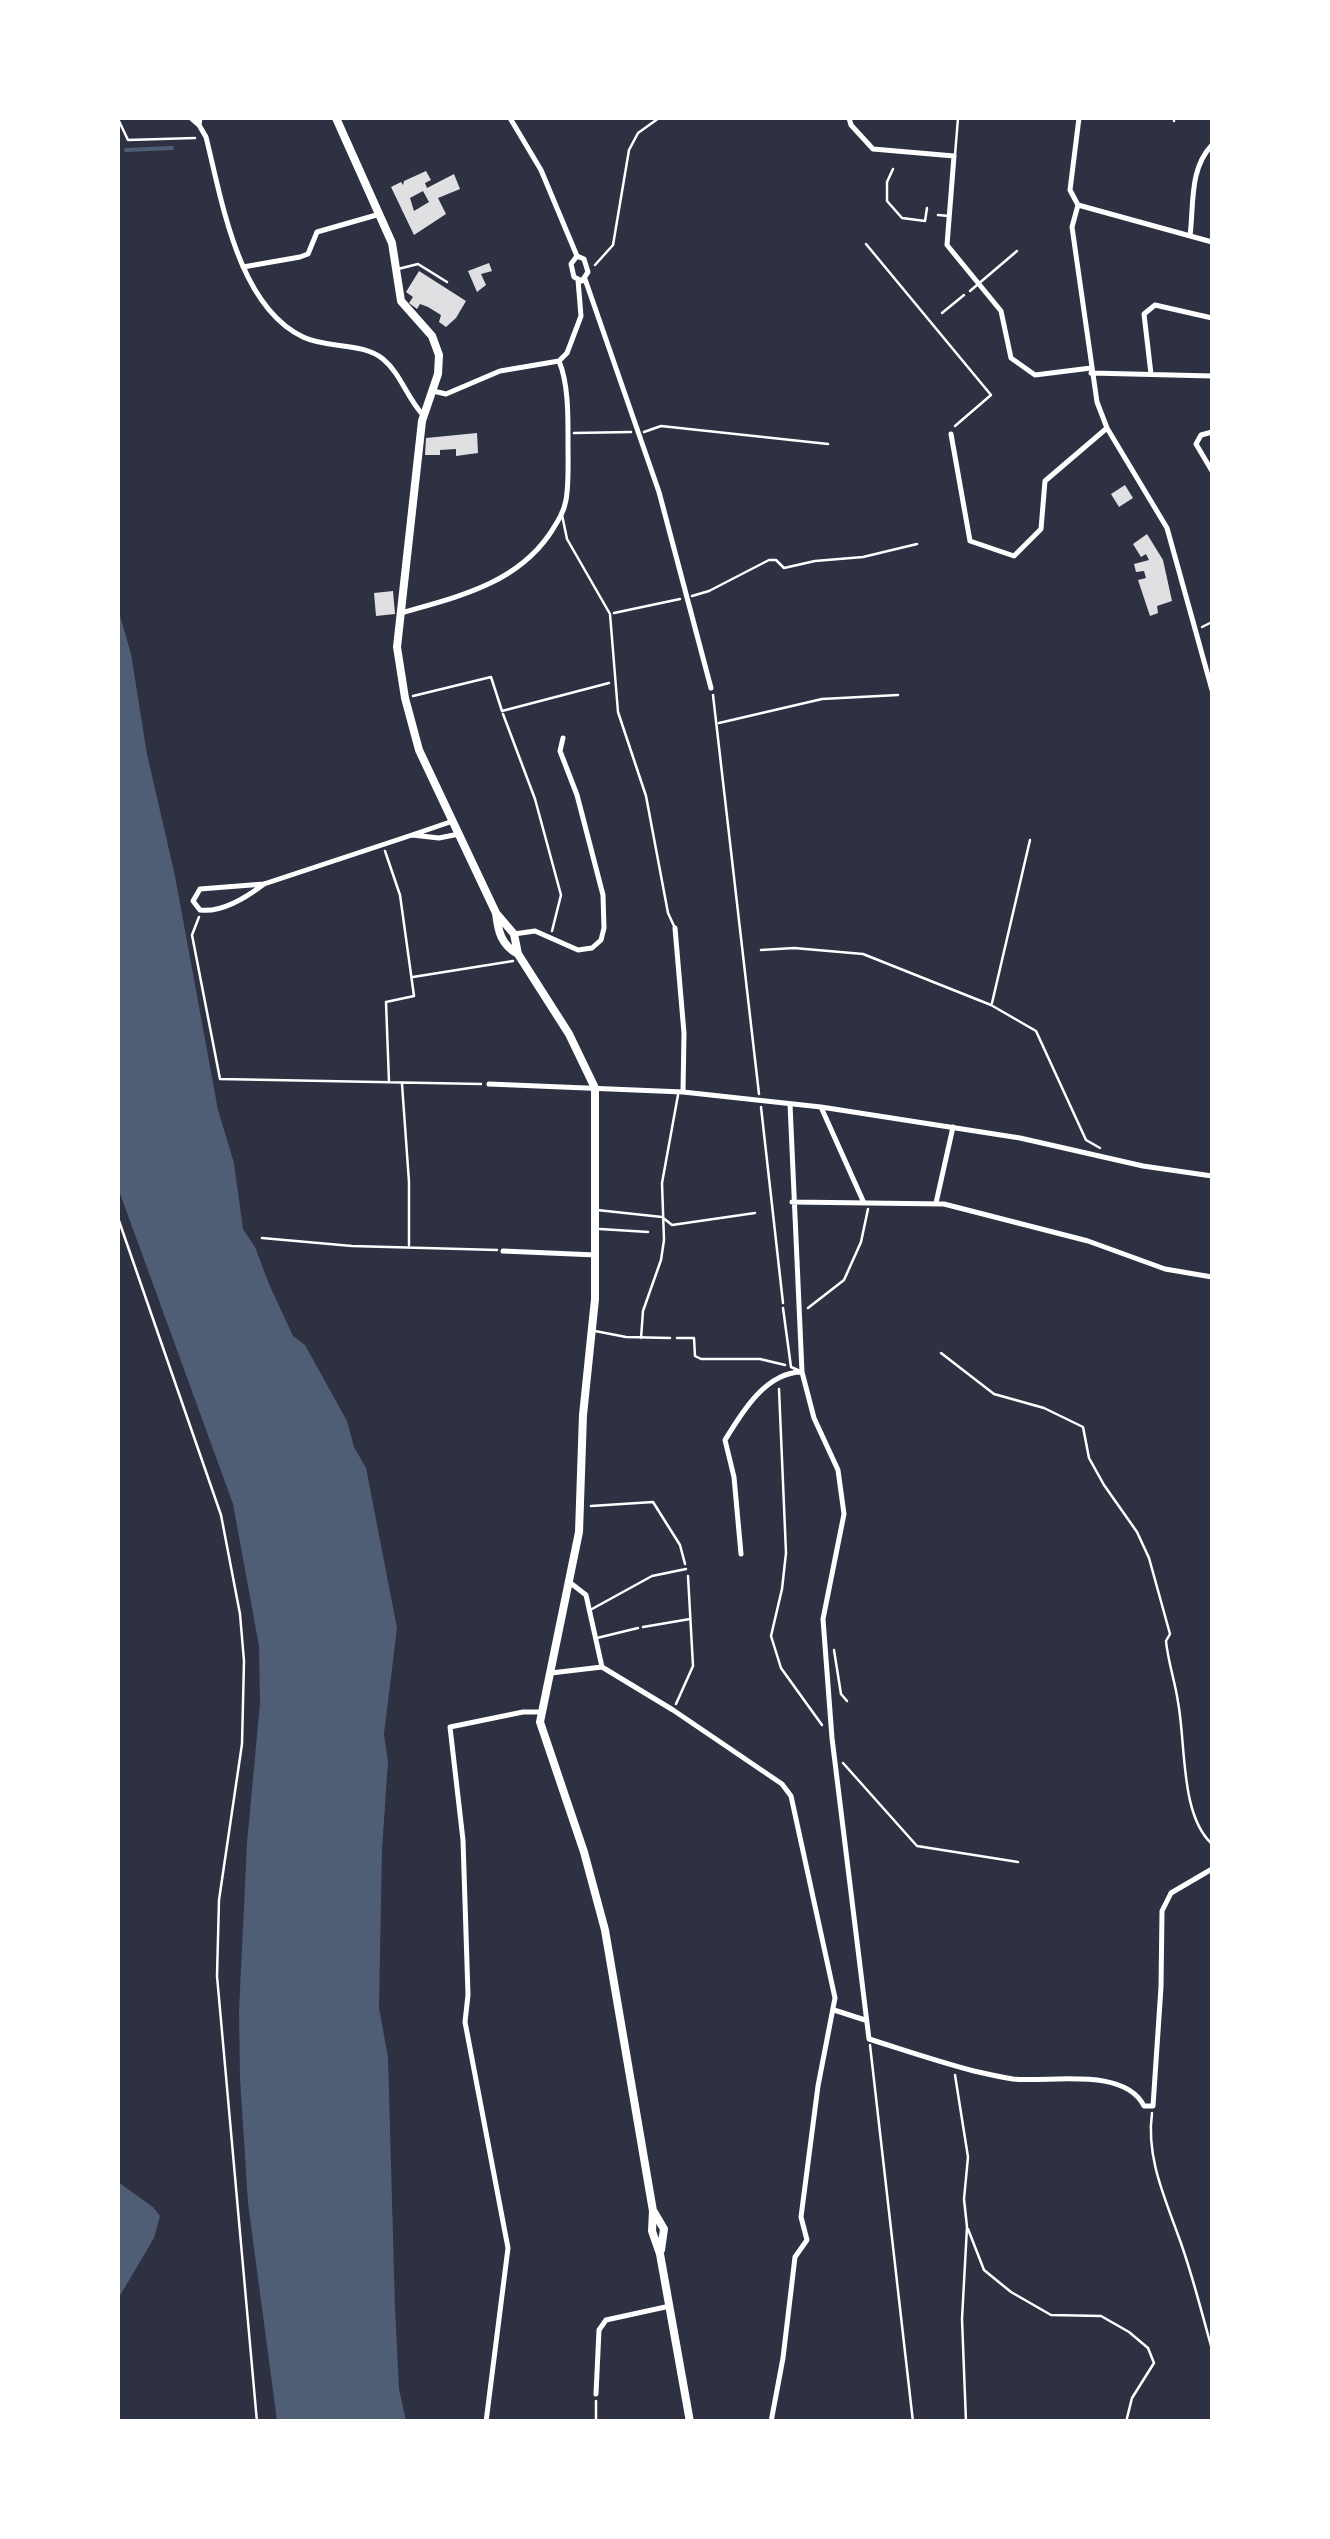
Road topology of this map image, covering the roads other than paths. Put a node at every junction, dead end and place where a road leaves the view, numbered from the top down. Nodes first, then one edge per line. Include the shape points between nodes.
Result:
1 (191, 118) edge
2 (336, 118) edge
3 (510, 118) edge
4 (849, 118) edge
5 (958, 118) edge
6 (1079, 118) edge
7 (200, 121) edge
8 (1212, 145) edge
9 (895, 151) junction
10 (954, 156) junction
11 (894, 163) dead end
12 (893, 170) dead end
13 (1078, 205) junction
14 (928, 212) dead end
15 (380, 214) junction
16 (938, 215) dead end
17 (950, 216) junction
18 (1190, 236) junction
19 (1212, 242) edge
20 (1017, 251) dead end
21 (577, 256) junction
22 (243, 267) junction
23 (397, 270) junction
24 (584, 277) junction
25 (448, 282) dead end
26 (978, 284) junction
27 (970, 291) dead end
28 (964, 296) dead end
29 (942, 313) dead end
30 (1212, 318) edge
31 (559, 361) junction
32 (1091, 371) junction
33 (1151, 374) junction
34 (1212, 376) edge
35 (433, 391) junction
36 (423, 415) junction
37 (1107, 428) junction
38 (1212, 432) edge
39 (951, 434) dead end
40 (1212, 472) edge
41 (562, 514) junction
42 (401, 613) junction
43 (1212, 648) edge
44 (1204, 649) junction
45 (712, 688) road end
46 (1212, 690) edge
47 (563, 738) dead end
48 (453, 821) junction
49 (459, 834) junction
50 (412, 835) junction
51 (264, 884) junction
52 (496, 913) junction
53 (675, 928) joint
54 (514, 934) junction
55 (517, 957) junction
56 (489, 1084) road end
57 (595, 1088) junction
58 (681, 1092) junction
59 (790, 1104) junction
60 (821, 1107) junction
61 (953, 1126) junction
62 (1212, 1176) edge
63 (792, 1202) junction
64 (866, 1203) junction
65 (936, 1203) junction
66 (596, 1210) junction
67 (755, 1213) dead end
68 (662, 1217) junction
69 (118, 1218) edge
70 (596, 1228) junction
71 (648, 1232) dead end
72 (504, 1251) road end
73 (596, 1255) junction
74 (1212, 1277) edge
75 (784, 1308) road end
76 (594, 1331) junction
77 (641, 1338) junction
78 (670, 1338) road end
79 (802, 1372) junction
80 (741, 1554) dead end
81 (686, 1568) dead end
82 (568, 1581) junction
83 (591, 1609) junction
84 (638, 1628) road end
85 (597, 1638) junction
86 (602, 1667) junction
87 (549, 1673) junction
88 (540, 1712) junction
89 (1212, 1869) edge
90 (834, 2010) junction
91 (866, 2020) junction
92 (670, 2306) junction
93 (596, 2394) road end
94 (257, 2422) edge
95 (486, 2422) edge
96 (690, 2422) edge
97 (772, 2422) edge

1 - 7 street
2 - 15 street
3 - 21 street via 542,170
4 - 9 street via 868,146
5 - 10 lane
6 - 13 street via 1070,190
7 - 22 street
8 - 18 street via 1195,175
9 - 10 street
9 - 11 lane
10 - 17 street
12 - 14 lane via 887,201 902,218 925,221
13 - 18 street
13 - 32 street via 1072,227
15 - 22 street via 317,232 300,258
15 - 23 street
16 - 17 lane
17 - 26 street via 948,247
18 - 19 street
20 - 26 lane
21 - 24 street via 584,259
21 - 24 street via 571,264
22 - 36 street via 285,327 310,340 375,354 394,370
23 - 25 lane via 418,264
23 - 35 street via 401,302 438,348
24 - 31 street via 581,316
24 - 45 street via 639,432
26 - 27 lane
26 - 32 street via 1001,311 1013,360 1037,375
28 - 29 lane
30 - 33 street via 1155,305 1144,314
31 - 35 street via 500,371 446,394
31 - 41 street via 568,433
32 - 33 street
32 - 37 street
33 - 34 street
35 - 36 street
36 - 42 street
37 - 39 street via 1046,481 1040,532 1014,556 970,541
37 - 44 street via 1163,518
38 - 40 street via 1200,434 1196,444
41 - 42 street via 532,556 504,576
41 - 53 lane via 567,539 610,614 618,712 646,796
42 - 48 street via 397,648 405,698
43 - 44 street
44 - 46 street
47 - 54 street via 560,751 604,895 603,934 592,948 578,950 534,931
48 - 49 street
48 - 50 street
49 - 50 street
49 - 52 street
50 - 51 street
51 - 51 street via 200,890 192,901 202,911 246,898
52 - 54 street
52 - 55 street via 500,934
53 - 58 street via 684,1033
54 - 55 street
55 - 57 street via 569,1034
56 - 57 street
57 - 58 street
57 - 66 street
58 - 59 street
58 - 68 lane via 662,1183
59 - 60 street
59 - 63 street
60 - 61 street
60 - 64 street
61 - 62 street
61 - 65 street
63 - 64 street
63 - 79 street
64 - 65 street
65 - 74 street
66 - 68 lane
66 - 70 street
67 - 68 lane via 672,1225
68 - 77 lane via 661,1260 642,1311
69 - 94 lane via 221,1515 240,1614 242,1744 219,1900 217,1976
70 - 71 lane
70 - 73 street
72 - 73 street
73 - 76 street
75 - 79 lane via 791,1367
76 - 77 lane
76 - 82 street
77 - 78 lane
79 - 80 street via 778,1376 724,1440
79 - 91 street via 838,1470 844,1514 822,1619
81 - 83 lane via 652,1576
82 - 83 street via 586,1595
82 - 87 street
83 - 85 street
84 - 85 lane
85 - 86 street
86 - 87 street
86 - 90 street via 787,1789 830,1963
87 - 88 street
88 - 92 street via 605,1930 653,2211 664,2229 660,2254
88 - 95 street via 450,1727 464,1840 465,2022 508,2248
89 - 91 street via 1171,1893 1162,1911 1153,2106 1107,2083 1014,2079 869,2040
90 - 91 street
90 - 97 street via 801,2217 807,2240 795,2257
92 - 93 street via 606,2320 599,2330
92 - 96 street

